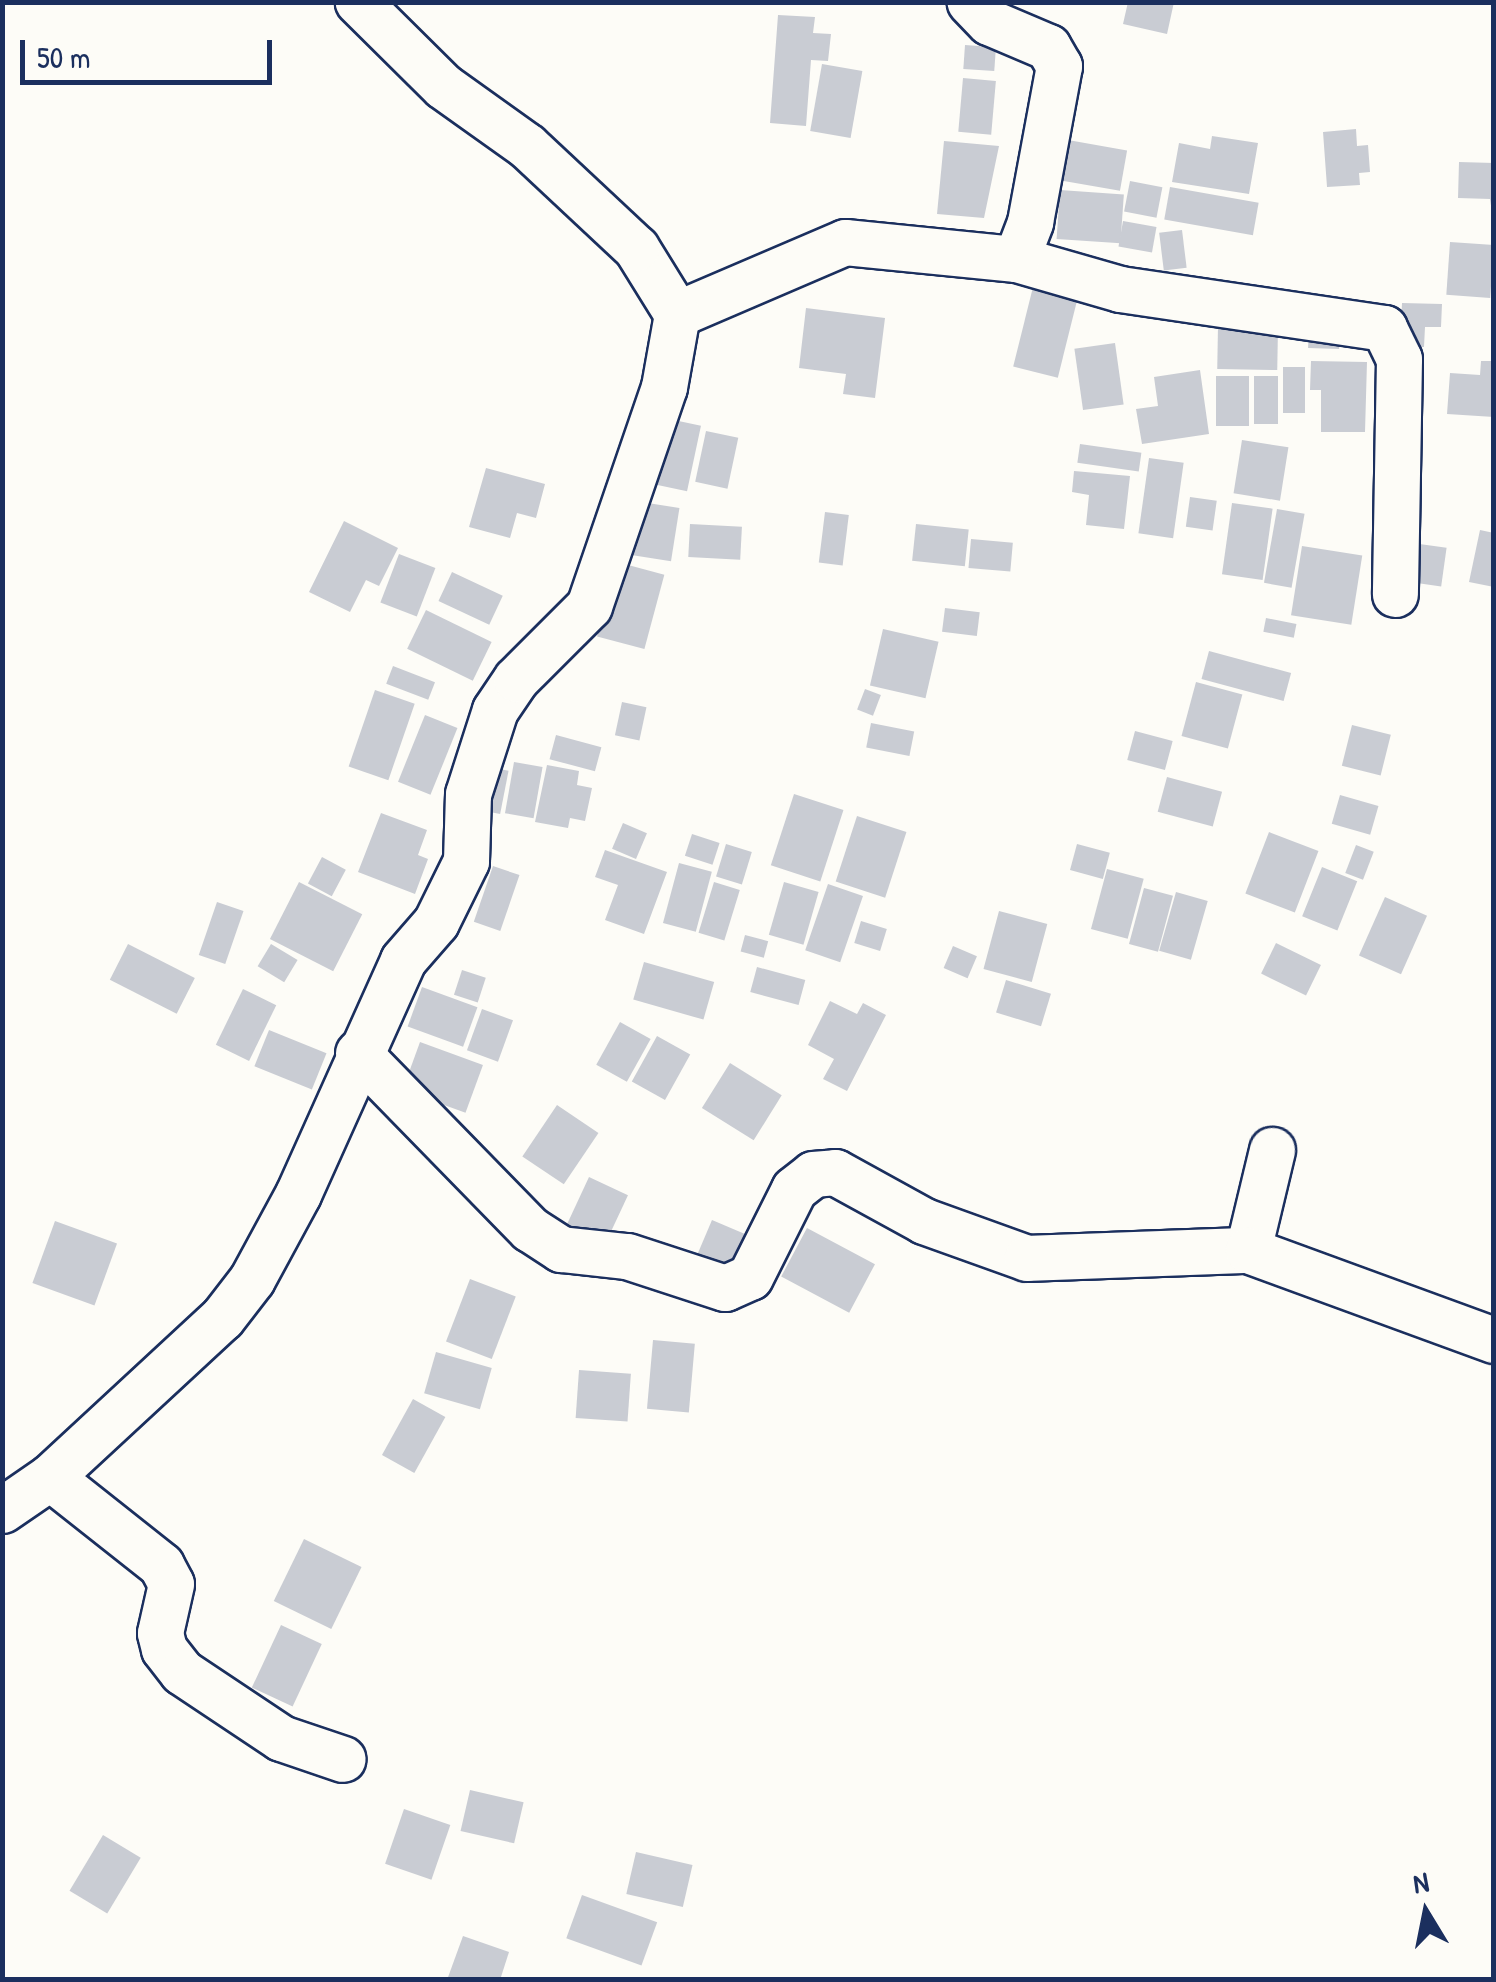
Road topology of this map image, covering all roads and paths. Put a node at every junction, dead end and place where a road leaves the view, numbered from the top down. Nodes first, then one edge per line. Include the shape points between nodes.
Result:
1 (358, 2) edge
2 (970, 2) edge
3 (1016, 259) junction
4 (677, 314) junction
5 (1395, 594) dead end
6 (358, 1053) junction
7 (1272, 1150) dead end
8 (1248, 1250) junction
9 (1494, 1340) edge
10 (50, 1478) junction
11 (2, 1510) edge
12 (343, 1759) dead end

1 - 4 street via 444,86 580,192 636,248
2 - 3 street via 989,22 1048,47 1058,66 1030,222
3 - 4 street via 844,242
3 - 5 street via 1120,290 1384,328 1398,359
4 - 6 street via 664,387 600,582 589,606 516,679 495,710 468,794 466,861 436,922 402,960
6 - 8 street via 530,1230 561,1248 627,1256 725,1288 750,1277 794,1189 813,1174 834,1172 959,1236 1027,1258
6 - 10 street via 298,1194 252,1278 222,1318
7 - 8 street
8 - 9 street
10 - 11 street
10 - 12 street via 161,1565 171,1584 160,1633 182,1672 280,1738

